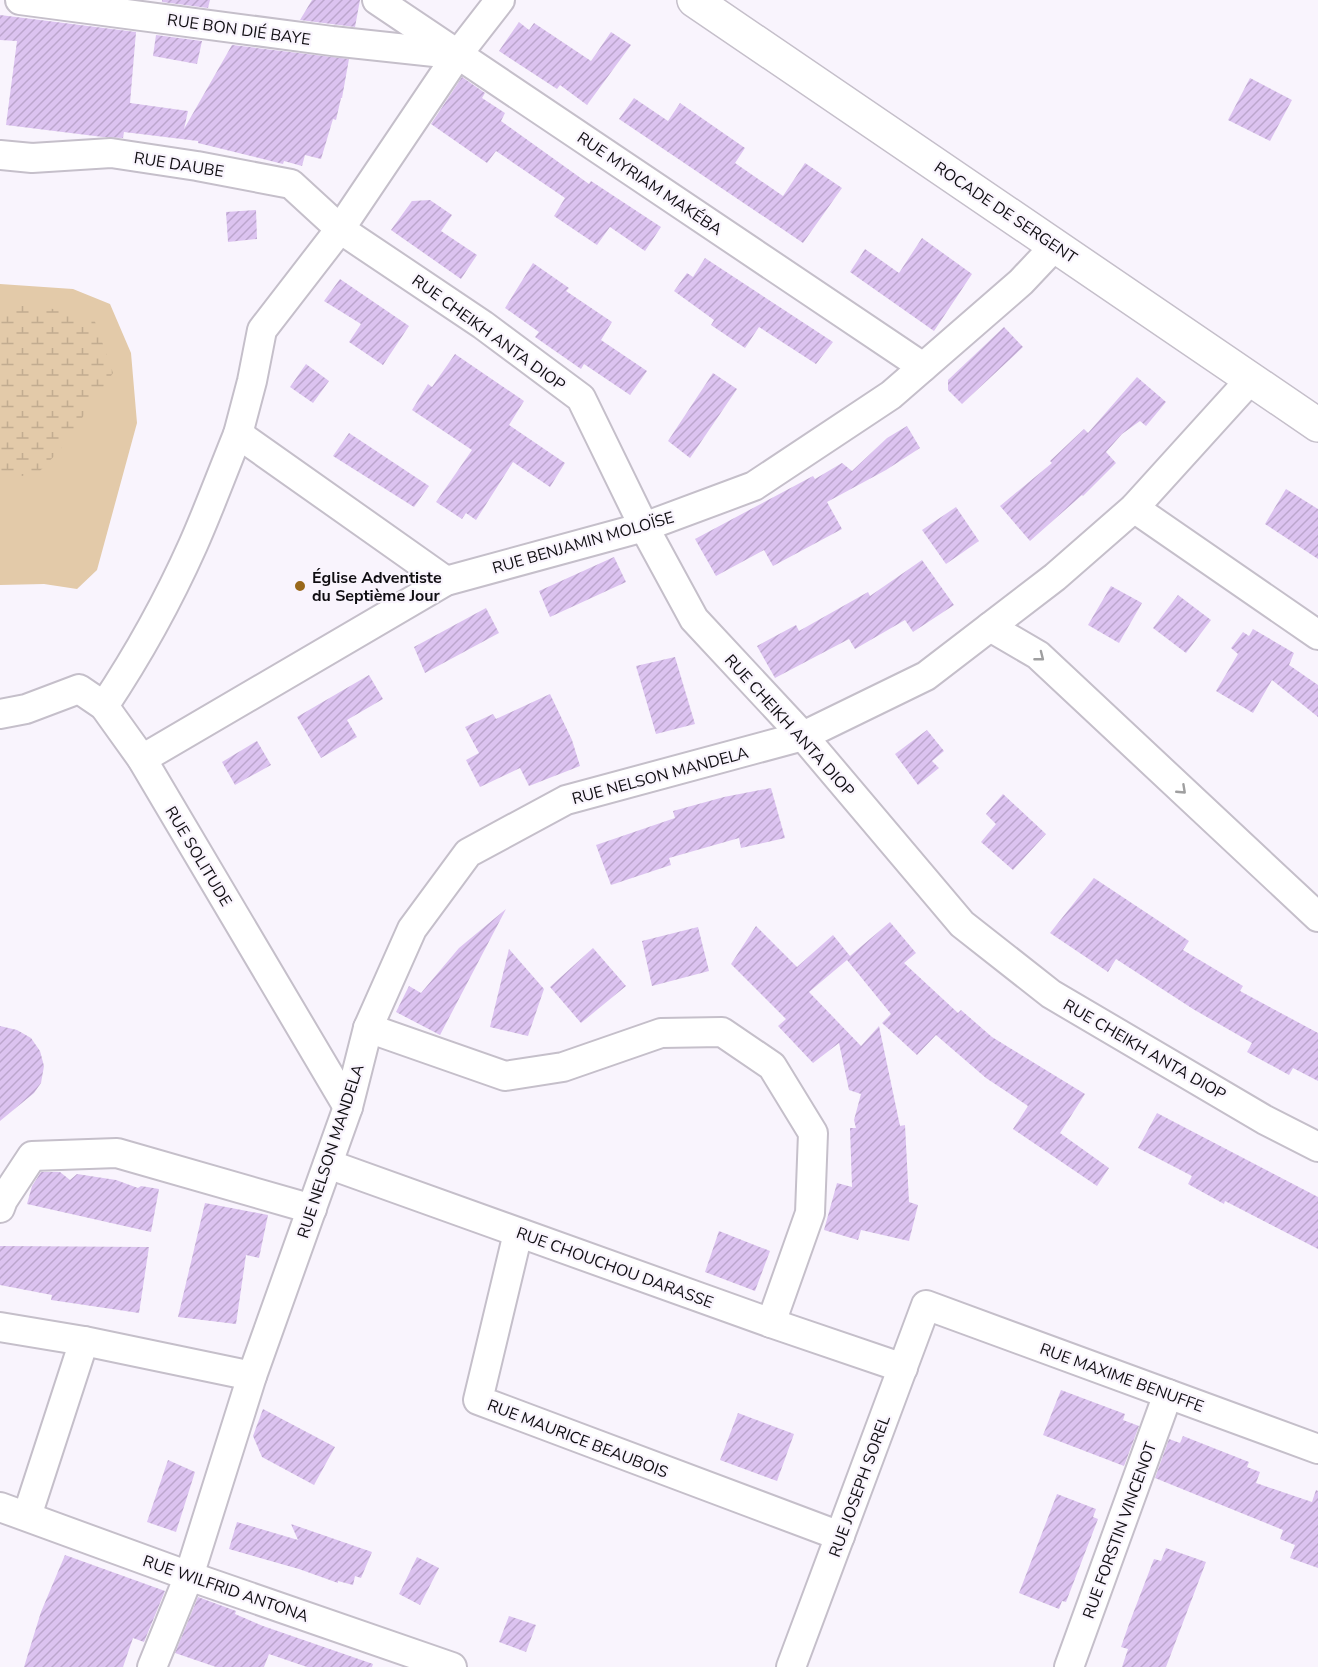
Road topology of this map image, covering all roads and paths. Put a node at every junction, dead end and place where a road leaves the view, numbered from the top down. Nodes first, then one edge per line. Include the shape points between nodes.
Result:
1 (20, 0) edge
2 (377, 0) edge
3 (500, 0) edge
4 (694, 0) edge
5 (458, 54) junction
6 (0, 155) edge
7 (340, 229) junction
8 (1055, 246) junction
9 (923, 367) junction
10 (1251, 379) junction
11 (1318, 425) edge
12 (238, 434) junction
13 (1134, 508) junction
14 (644, 527) junction
15 (446, 581) junction
16 (990, 627) junction
17 (1318, 635) edge
18 (104, 706) junction
19 (0, 714) edge
20 (803, 736) junction
21 (142, 759) junction
22 (1318, 917) edge
23 (369, 1028) junction
24 (348, 1107) junction
25 (1318, 1147) edge
26 (328, 1164) junction
27 (0, 1208) edge
28 (312, 1209) junction
29 (518, 1233) junction
30 (926, 1305) joint
31 (771, 1323) junction
32 (0, 1327) edge
33 (84, 1341) junction
34 (903, 1368) junction
35 (252, 1376) junction
36 (1168, 1394) junction
37 (1318, 1449) edge
38 (0, 1507) edge
39 (27, 1516) junction
40 (840, 1536) junction
41 (189, 1576) junction
42 (152, 1667) edge
43 (452, 1667) edge
44 (792, 1667) edge
45 (1069, 1667) edge

1 - 5 street, RUE BON DIÉ BAYE
2 - 5 street, RUE MYRIAM MAKÉBA
3 - 5 street
4 - 8 main road, ROCADE DE SERGENT
5 - 7 street
5 - 9 street, RUE MYRIAM MAKÉBA
6 - 7 street, RUE DAUBE via 32,158 111,153 291,184
7 - 12 street via 262,330
7 - 14 street, RUE CHEIKH ANTA DIOP via 483,324 581,398
8 - 9 street, RUE BENJAMIN MOLOÏSE via 1021,282
8 - 10 main road, ROCADE DE SERGENT
9 - 14 street, RUE BENJAMIN MOLOÏSE via 891,395 754,486
10 - 11 main road, ROCADE DE SERGENT
10 - 13 street, RUE NELSON MANDELA
12 - 15 street
12 - 18 street via 193,545 161,610
13 - 16 street, RUE NELSON MANDELA
13 - 17 street
14 - 15 street, RUE BENJAMIN MOLOÏSE
14 - 20 street, RUE CHEIKH ANTA DIOP via 694,619
15 - 21 street, RUE BENJAMIN MOLOÏSE
16 - 20 street, RUE NELSON MANDELA via 926,676
16 -> 22 street via 1038,655
18 - 19 street, RUE SOLITUDE via 79,689 26,709
18 - 21 street, RUE SOLITUDE
20 - 23 street, RUE NELSON MANDELA via 566,800 468,853 412,929
20 - 25 street, RUE CHEIKH ANTA DIOP via 962,924 1050,994
21 - 24 street, RUE SOLITUDE
23 - 24 street, RUE NELSON MANDELA
23 - 31 street via 505,1076 563,1067 661,1033 722,1032 772,1066 813,1133 810,1213
24 - 26 street, RUE NELSON MANDELA
26 - 28 street, RUE NELSON MANDELA
26 - 29 street, RUE CHOUCHOU DARASSE
27 - 28 street via 32,1156 117,1153
28 - 35 street, RUE NELSON MANDELA
29 - 31 street, RUE CHOUCHOU DARASSE
29 - 40 street, RUE MAURICE BEAUBOIS via 478,1401
30 - 34 street, RUE JOSEPH SOREL
30 - 36 street, RUE MAXIME BENUFFE
31 - 34 street, RUE CHOUCHOU DARASSE
32 - 33 street
33 - 35 street
33 - 39 street
34 - 40 street, RUE JOSEPH SOREL
35 - 41 street, RUE NELSON MANDELA
36 - 37 street, RUE MAXIME BENUFFE
36 - 45 street, RUE FORSTIN VINCENOT
38 - 39 street, RUE WILFRID ANTONA
39 - 41 street, RUE WILFRID ANTONA
40 - 44 street, RUE JOSEPH SOREL
41 - 42 street, RUE NELSON MANDELA
41 - 43 street, RUE WILFRID ANTONA

